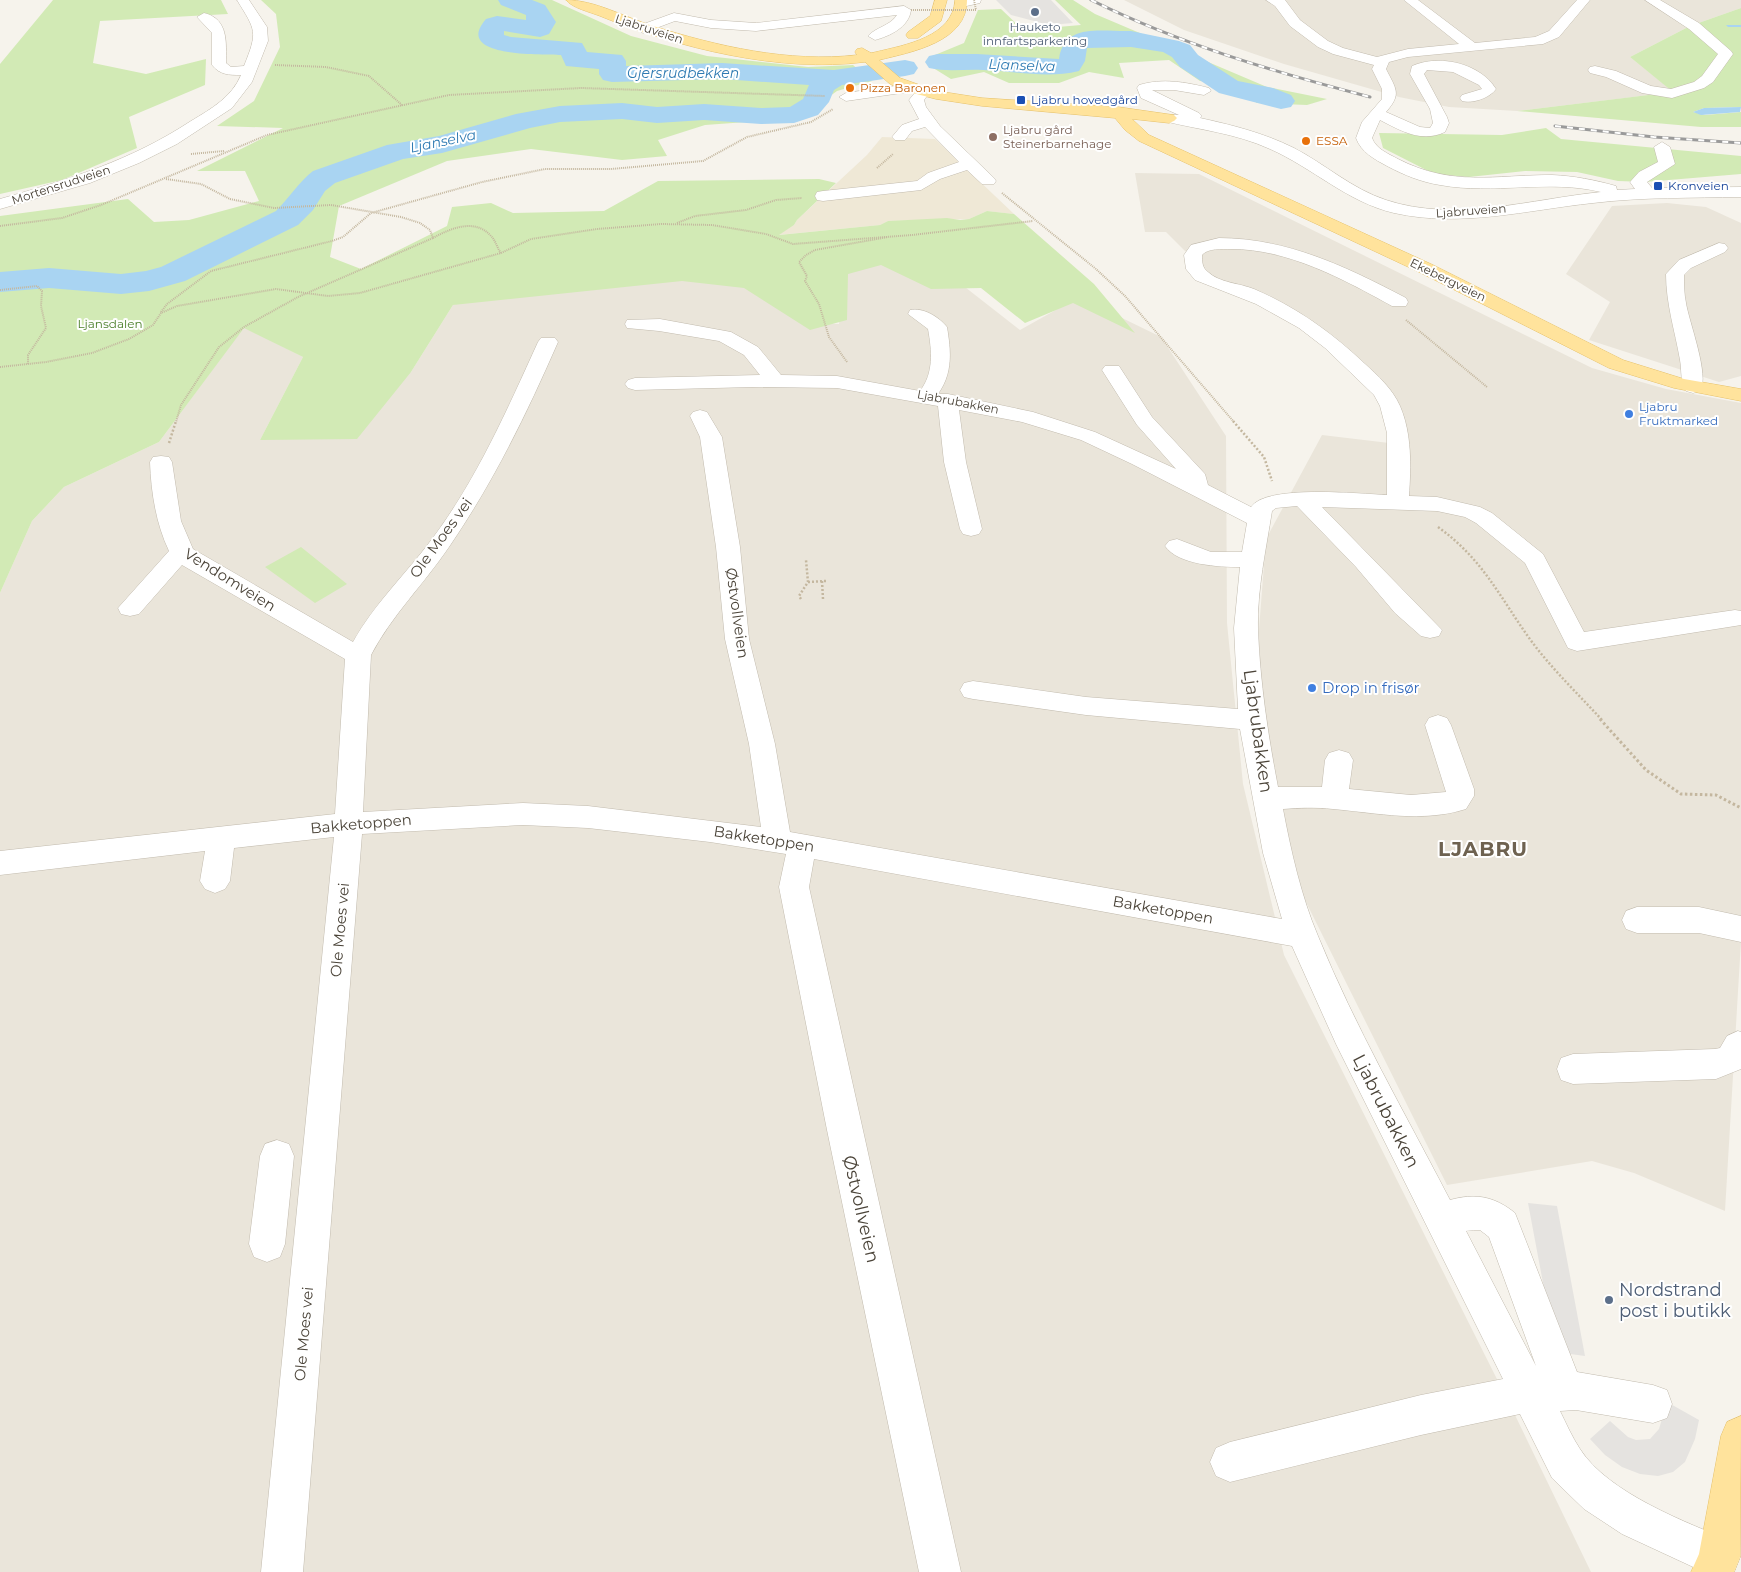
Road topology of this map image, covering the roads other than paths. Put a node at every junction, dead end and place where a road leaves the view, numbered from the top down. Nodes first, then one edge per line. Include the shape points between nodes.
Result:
1 (243, 0) edge
2 (572, 0) edge
3 (941, 0) edge
4 (1272, 0) edge
5 (1410, 0) edge
6 (1584, 0) edge
7 (1651, 0) edge
8 (968, 1) edge
9 (204, 16) dead end
10 (844, 18) junction
11 (893, 27) junction
12 (643, 29) junction
13 (916, 32) junction
14 (876, 36) dead end
15 (1473, 48) junction
16 (728, 50) junction
17 (791, 55) junction
18 (1380, 62) junction
19 (874, 63) junction
20 (250, 70) junction
21 (1595, 70) dead end
22 (917, 90) junction
23 (1204, 91) dead end
24 (846, 96) road end
25 (1467, 98) dead end
26 (1118, 112) junction
27 (1377, 114) junction
28 (1169, 118) junction
29 (929, 121) junction
30 (1196, 122) junction
31 (900, 137) dead end
32 (1160, 144) junction
33 (1662, 147) dead end
34 (970, 164) junction
35 (988, 181) road end
36 (1741, 192) edge
37 (1647, 193) junction
38 (1619, 194) junction
39 (822, 196) road end
40 (0, 204) edge
41 (1719, 248) dead end
42 (1399, 302) road end
43 (917, 314) dead end
44 (634, 324) dead end
45 (548, 342) dead end
46 (1112, 370) dead end
47 (775, 381) junction
48 (635, 384) dead end
49 (1693, 387) junction
50 (1741, 395) edge
51 (926, 396) junction
52 (948, 400) junction
53 (700, 416) dead end
54 (1407, 419) dead end
55 (161, 462) road end
56 (1198, 490) junction
57 (1406, 503) junction
58 (1279, 507) junction
59 (971, 529) dead end
60 (1177, 546) dead end
61 (182, 552) junction
62 (1252, 560) junction
63 (130, 608) dead end
64 (1735, 618) dead end
65 (1430, 630) dead end
66 (358, 655) junction
67 (973, 690) dead end
68 (1252, 720) junction
69 (1438, 725) dead end
70 (1339, 760) dead end
71 (1266, 798) junction
72 (1332, 798) junction
73 (349, 824) junction
74 (221, 839) junction
75 (790, 843) junction
76 (0, 863) edge
77 (215, 881) dead end
78 (1636, 920) dead end
79 (1741, 929) edge
80 (1302, 935) junction
81 (1741, 1047) edge
82 (1572, 1069) dead end
83 (277, 1156) dead end
84 (1442, 1220) junction
85 (267, 1244) dead end
86 (1548, 1392) junction
87 (1653, 1404) dead end
88 (1741, 1436) edge
89 (1230, 1462) dead end
90 (1719, 1567) edge
91 (282, 1572) edge
92 (940, 1572) edge

1 - 20 street, Mortensrudveien via 261,31 261,41
2 - 12 main road, Ljabruveien
3 - 13 main road via 936,18
4 - 18 street via 1280,3 1295,23 1323,44
5 - 15 street
6 - 15 street via 1554,34 1546,38
7 - 21 street via 1694,26 1726,54 1708,79 1672,94 1647,90
8 - 19 main road via 958,20 938,36
9 - 20 street via 217,27 221,36 219,65 228,71
10 - 11 street
10 - 11 street via 907,10
10 - 12 street via 743,27 674,17
11 - 14 street
12 - 16 main road, Ljabruveien
13 - 17 main road, Ljabruveien via 854,48
13 - 19 main road
15 - 18 street via 1393,56
16 - 17 main road, Ljabruveien
16 - 19 main road, Ljabruveien via 797,61
17 - 19 main road, Ljabruveien
18 - 27 street via 1379,69 1390,94
19 - 22 main road, Ljabruveien
20 - 40 street, Mortensrudveien via 242,87 227,105 160,147 84,180
22 - 24 street
22 - 26 main road, Ljabruveien via 982,102
22 - 29 street via 915,102
23 - 30 street via 1173,85 1144,88 1146,95 1194,116
25 - 27 street via 1487,92 1487,84 1456,68 1423,66 1417,69 1417,74 1442,120 1440,129 1417,131
26 - 28 main road, Ljabruveien
26 - 32 main road, Ekebergveien via 1138,134
27 - 38 street via 1370,122 1364,138 1366,143 1396,166 1423,177 1475,184 1559,179 1602,186
28 - 30 street, Ljabruveien
28 - 32 main road via 1159,132
29 - 31 street via 907,128
29 - 34 street
30 - 38 street, Ljabruveien via 1249,135 1280,148 1360,196 1416,213 1473,213
32 - 49 main road, Ekebergveien via 1440,275 1609,361
33 - 37 street via 1667,164 1644,175 1638,182
34 - 35 street
34 - 39 street via 934,176 921,185
36 - 37 street, Ljabruveien
37 - 38 street, Ljabruveien
41 - 49 street via 1686,264 1676,274 1675,301 1694,372
42 - 57 street via 1325,265 1268,248 1218,243 1196,249 1193,255 1195,270 1201,276 1288,311 1343,352 1384,394 1398,441
43 - 51 street via 937,327 941,350 940,376
44 - 47 street via 724,336 751,351
45 - 66 street, Ole Moes vei via 510,427 459,518 371,631
46 - 56 street via 1144,421 1197,479
47 - 48 street, Ljabrubakken
47 - 51 street, Ljabrubakken via 854,384
49 - 50 main road, Ekebergveien
51 - 52 street, Ljabrubakken
52 - 56 street, Ljabrubakken via 1050,422 1140,459
52 - 59 street via 956,462
53 - 75 street, Østvollveien via 711,437 728,548 737,639
54 - 57 street via 1418,473
55 - 61 street, Vendomveien via 162,485
56 - 58 street, Ljabrubakken
57 - 58 street, Ljabrubakken
57 - 64 street, Ljabrubakken via 1437,504 1472,512 1535,559 1577,642
58 - 62 street, Ljabrubakken
58 - 65 street via 1364,562 1404,607
60 - 62 street via 1208,559
61 - 63 street
61 - 66 street, Vendomveien via 315,634
62 - 68 street, Ljabrubakken via 1246,628
66 - 73 street, Ole Moes vei
67 - 68 street via 1086,706
68 - 71 street, Ljabrubakken
69 - 72 street via 1460,789 1456,801 1429,805
70 - 72 street
71 - 72 street
71 - 80 street, Ljabrubakken via 1277,853
73 - 74 street, Bakketoppen
73 - 75 street, Bakketoppen via 523,814 588,817
73 - 91 street, Ole Moes vei
74 - 76 street, Bakketoppen
74 - 77 street
75 - 80 street, Bakketoppen
75 - 92 street, Østvollveien via 794,887 844,1130
78 - 79 street via 1699,920
80 - 84 street, Ljabrubakken via 1347,1034
81 - 82 street via 1738,1046 1732,1058 1716,1064
83 - 85 street
84 - 86 street, Ljabrubakken
84 - 86 street via 1485,1212 1502,1224
86 - 87 street
86 - 89 street via 1421,1415
86 - 90 street, Ljabrubakken via 1566,1464 1582,1483 1603,1499
88 - 90 main road

